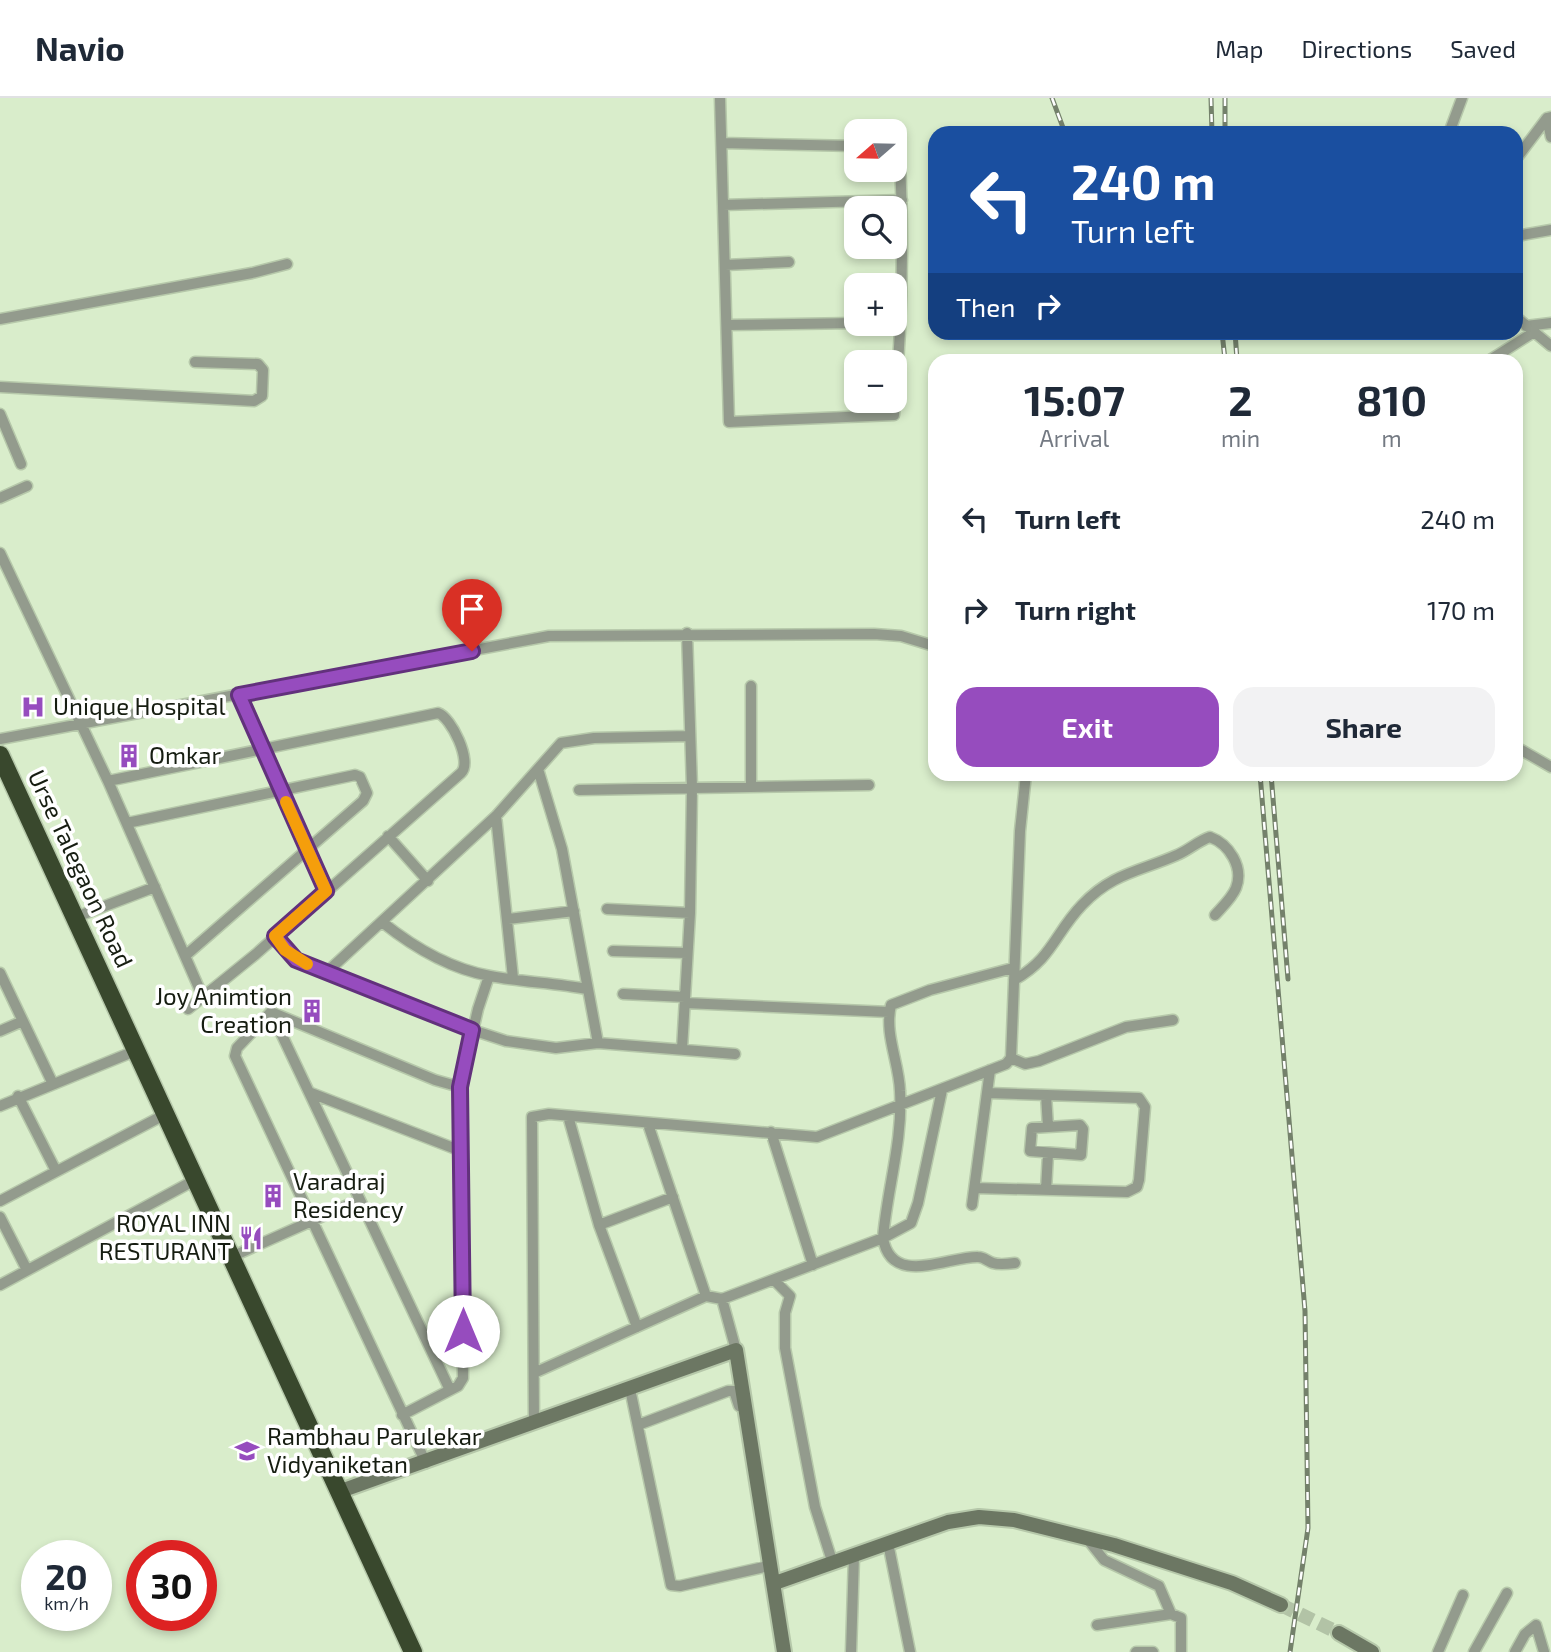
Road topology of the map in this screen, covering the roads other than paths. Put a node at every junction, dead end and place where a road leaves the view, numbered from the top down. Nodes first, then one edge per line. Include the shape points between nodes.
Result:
1 (720, 98) edge
2 (1462, 98) edge
3 (1549, 117) edge
4 (1452, 126) edge
5 (1551, 137) edge
6 (722, 143) junction
7 (844, 146) edge
8 (1523, 150) edge
9 (844, 202) edge
10 (723, 205) junction
11 (1551, 230) edge
12 (1523, 235) edge
13 (789, 262) dead end
14 (287, 264) dead end
15 (725, 265) junction
16 (0, 319) edge
17 (844, 323) edge
18 (1523, 323) edge
19 (1551, 323) edge
20 (727, 325) junction
21 (1530, 329) junction
22 (1523, 334) edge
23 (897, 336) edge
24 (1516, 340) edge
25 (1551, 346) edge
26 (1498, 354) edge
27 (195, 362) dead end
28 (0, 387) edge
29 (0, 414) edge
30 (20, 464) dead end
31 (27, 486) dead end
32 (0, 498) edge
33 (0, 553) edge
34 (687, 633) junction
35 (928, 644) edge
36 (751, 686) dead end
37 (239, 695) junction
38 (81, 725) junction
39 (689, 737) junction
40 (0, 739) edge
41 (263, 749) junction
42 (1523, 751) edge
43 (0, 755) edge
44 (1551, 767) edge
45 (538, 769) junction
46 (108, 781) junction
47 (1026, 781) edge
48 (869, 785) dead end
49 (751, 786) junction
50 (692, 788) junction
51 (281, 790) junction
52 (579, 790) dead end
53 (496, 816) junction
54 (127, 823) junction
55 (388, 836) junction
56 (307, 848) junction
57 (428, 881) junction
58 (155, 887) junction
59 (326, 891) junction
60 (607, 909) dead end
61 (573, 911) junction
62 (690, 913) junction
63 (1215, 915) dead end
64 (76, 916) junction
65 (508, 919) junction
66 (382, 922) junction
67 (275, 936) junction
68 (613, 951) dead end
69 (687, 953) junction
70 (185, 956) junction
71 (1013, 968) junction
72 (327, 972) junction
73 (0, 973) edge
74 (489, 976) junction
75 (513, 978) junction
76 (1014, 980) junction
77 (587, 989) junction
78 (623, 994) dead end
79 (203, 997) junction
80 (685, 1000) junction
81 (188, 1009) dead end
82 (271, 1012) junction
83 (889, 1012) junction
84 (1173, 1020) dead end
85 (23, 1021) junction
86 (472, 1030) junction
87 (0, 1031) edge
88 (598, 1043) junction
89 (682, 1049) junction
90 (135, 1051) junction
91 (735, 1054) dead end
92 (1011, 1058) junction
93 (990, 1070) junction
94 (52, 1082) junction
95 (460, 1087) junction
96 (942, 1090) junction
97 (310, 1093) junction
98 (988, 1093) junction
99 (1046, 1095) junction
100 (18, 1096) junction
101 (0, 1106) edge
102 (900, 1106) junction
103 (164, 1115) junction
104 (568, 1116) junction
105 (648, 1124) junction
106 (1048, 1127) junction
107 (771, 1132) junction
108 (461, 1151) junction
109 (1048, 1154) junction
110 (55, 1171) junction
111 (195, 1180) junction
112 (975, 1188) junction
113 (1046, 1190) junction
114 (673, 1197) junction
115 (359, 1200) junction
116 (0, 1201) edge
117 (972, 1205) dead end
118 (0, 1217) edge
119 (310, 1222) junction
120 (600, 1225) junction
121 (883, 1238) junction
122 (231, 1257) junction
123 (1015, 1263) dead end
124 (814, 1265) junction
125 (27, 1269) junction
126 (775, 1281) junction
127 (0, 1284) edge
128 (706, 1296) junction
129 (722, 1299) junction
130 (637, 1327) junction
131 (736, 1350) junction
132 (534, 1373) junction
133 (629, 1389) junction
134 (450, 1390) junction
135 (402, 1415) junction
136 (534, 1422) junction
137 (638, 1425) junction
138 (426, 1463) junction
139 (338, 1492) junction
140 (761, 1521) dead end
141 (1086, 1540) junction
142 (888, 1543) junction
143 (854, 1556) junction
144 (771, 1561) junction
145 (833, 1564) junction
146 (775, 1583) junction
147 (1507, 1593) dead end
148 (1463, 1595) dead end
149 (1280, 1608) tunnel mouth
150 (1171, 1614) junction
151 (1097, 1625) dead end
152 (413, 1652) edge
153 (784, 1652) edge
154 (851, 1652) edge
155 (910, 1652) edge
156 (1136, 1652) edge
157 (1153, 1652) edge
158 (1181, 1652) edge
159 (1359, 1652) edge
160 (1372, 1652) edge
161 (1438, 1652) edge
162 (1474, 1652) edge
163 (1515, 1652) edge
164 (1544, 1652) edge

1 - 6 street
2 - 4 street
3 - 5 street
3 - 8 street
6 - 7 street
6 - 10 street
9 - 10 street
10 - 15 street
11 - 12 street
13 - 15 street
14 - 16 street
15 - 20 street
17 - 20 street
18 - 21 street
19 - 21 street
20 - 23 street via 729,422 894,415
21 - 22 street
21 - 25 street
24 - 26 street
27 - 28 street via 258,364 263,370 262,396 254,401
29 - 30 street
31 - 32 street
33 - 38 street
34 - 35 street via 874,634
34 - 37 street via 549,636
34 - 39 street
36 - 49 street
37 - 38 street
37 - 41 street
38 - 40 street
38 - 46 street
39 - 45 street via 573,739 561,743
39 - 50 street
41 - 46 street
41 - 51 street
41 - 55 street via 444,715 467,760 466,768
42 - 44 street
43 - 64 highway, Urse Talegaon Road
45 - 53 street
45 - 61 street via 562,849
46 - 54 street
47 - 71 street
48 - 49 street
49 - 50 street
50 - 52 street
50 - 62 street
51 - 54 street
51 - 56 street
51 - 56 street via 360,777 367,797
53 - 57 street
53 - 65 street
54 - 58 street
55 - 57 street
55 - 59 street
56 - 59 street
56 - 70 street
57 - 66 street
58 - 64 street
58 - 70 street
59 - 67 street
60 - 62 street
61 - 65 street
61 - 77 street
62 - 69 street
63 - 76 street via 1237,885 1237,873 1232,855 1210,836 1105,887 1080,906 1052,949
64 - 90 highway, Urse Talegaon Road
65 - 75 street
66 - 72 street
66 - 74 street via 410,944
67 - 72 street via 296,960
67 - 79 street
68 - 69 street
69 - 80 street
70 - 79 street
71 - 76 street
71 - 83 street via 897,1001
72 - 86 street
73 - 85 street
74 - 75 street
74 - 86 street
75 - 77 street
76 - 92 street
77 - 88 street
78 - 80 street
79 - 81 street
80 - 83 street
80 - 89 street
82 - 95 street
82 - 97 street
82 - 119 street via 237,1048 236,1064
83 - 102 street
84 - 92 street via 1126,1027 1039,1062
85 - 87 street
85 - 94 street
86 - 88 street via 506,1041 556,1048
86 - 95 street
88 - 89 street
89 - 91 street
90 - 94 street
90 - 103 highway, Urse Talegaon Road
92 - 93 street
93 - 96 street
93 - 98 street
94 - 100 street
95 - 108 street
96 - 102 street
96 - 121 street via 914,1217
97 - 108 street
97 - 115 street
98 - 99 street
98 - 112 street
99 - 106 street
99 - 113 street via 1139,1098 1145,1107 1139,1180 1133,1191
100 - 101 street
100 - 110 street
102 - 107 street via 817,1136
102 - 121 street
103 - 110 street
103 - 111 highway, Urse Talegaon Road
104 - 105 street
104 - 120 street
104 - 132 street via 532,1117
105 - 107 street
105 - 114 street
106 - 109 street via 1030,1132 1032,1153
106 - 109 street via 1083,1127 1083,1152
107 - 124 street
108 - 134 street via 463,1378
109 - 113 street
110 - 116 street
111 - 122 highway, Urse Talegaon Road
111 - 125 street
112 - 113 street
112 - 117 street
114 - 120 street
114 - 128 street
115 - 119 street
115 - 134 street
118 - 125 street
119 - 122 street
119 - 135 street
120 - 130 street
121 - 123 street via 890,1255 908,1265 928,1267 982,1256 997,1264
121 - 124 street
122 - 139 highway, Urse Talegaon Road
124 - 126 street
125 - 127 street
126 - 129 street
126 - 145 street via 790,1296 785,1348 815,1507
128 - 129 street
128 - 130 street
129 - 131 street
130 - 132 street
131 - 133 street
131 - 144 street
132 - 136 street
133 - 136 street
133 - 137 street
134 - 135 street
135 - 138 street
136 - 138 street
137 - 140 street via 734,1391
137 - 144 street via 671,1585 764,1567
138 - 139 street
139 - 152 highway, Urse Talegaon Road
141 - 142 street via 1014,1520 979,1517 948,1522
141 - 149 street
141 - 150 street via 1104,1560 1159,1587
142 - 143 street
142 - 155 street
143 - 145 street
143 - 154 street
144 - 146 street
145 - 146 street
146 - 153 street
147 - 162 street
148 - 161 street
150 - 151 street
150 - 158 street via 1181,1618
156 - 157 street
159 - 160 street via 1338,1636
163 - 164 street via 1536,1625

